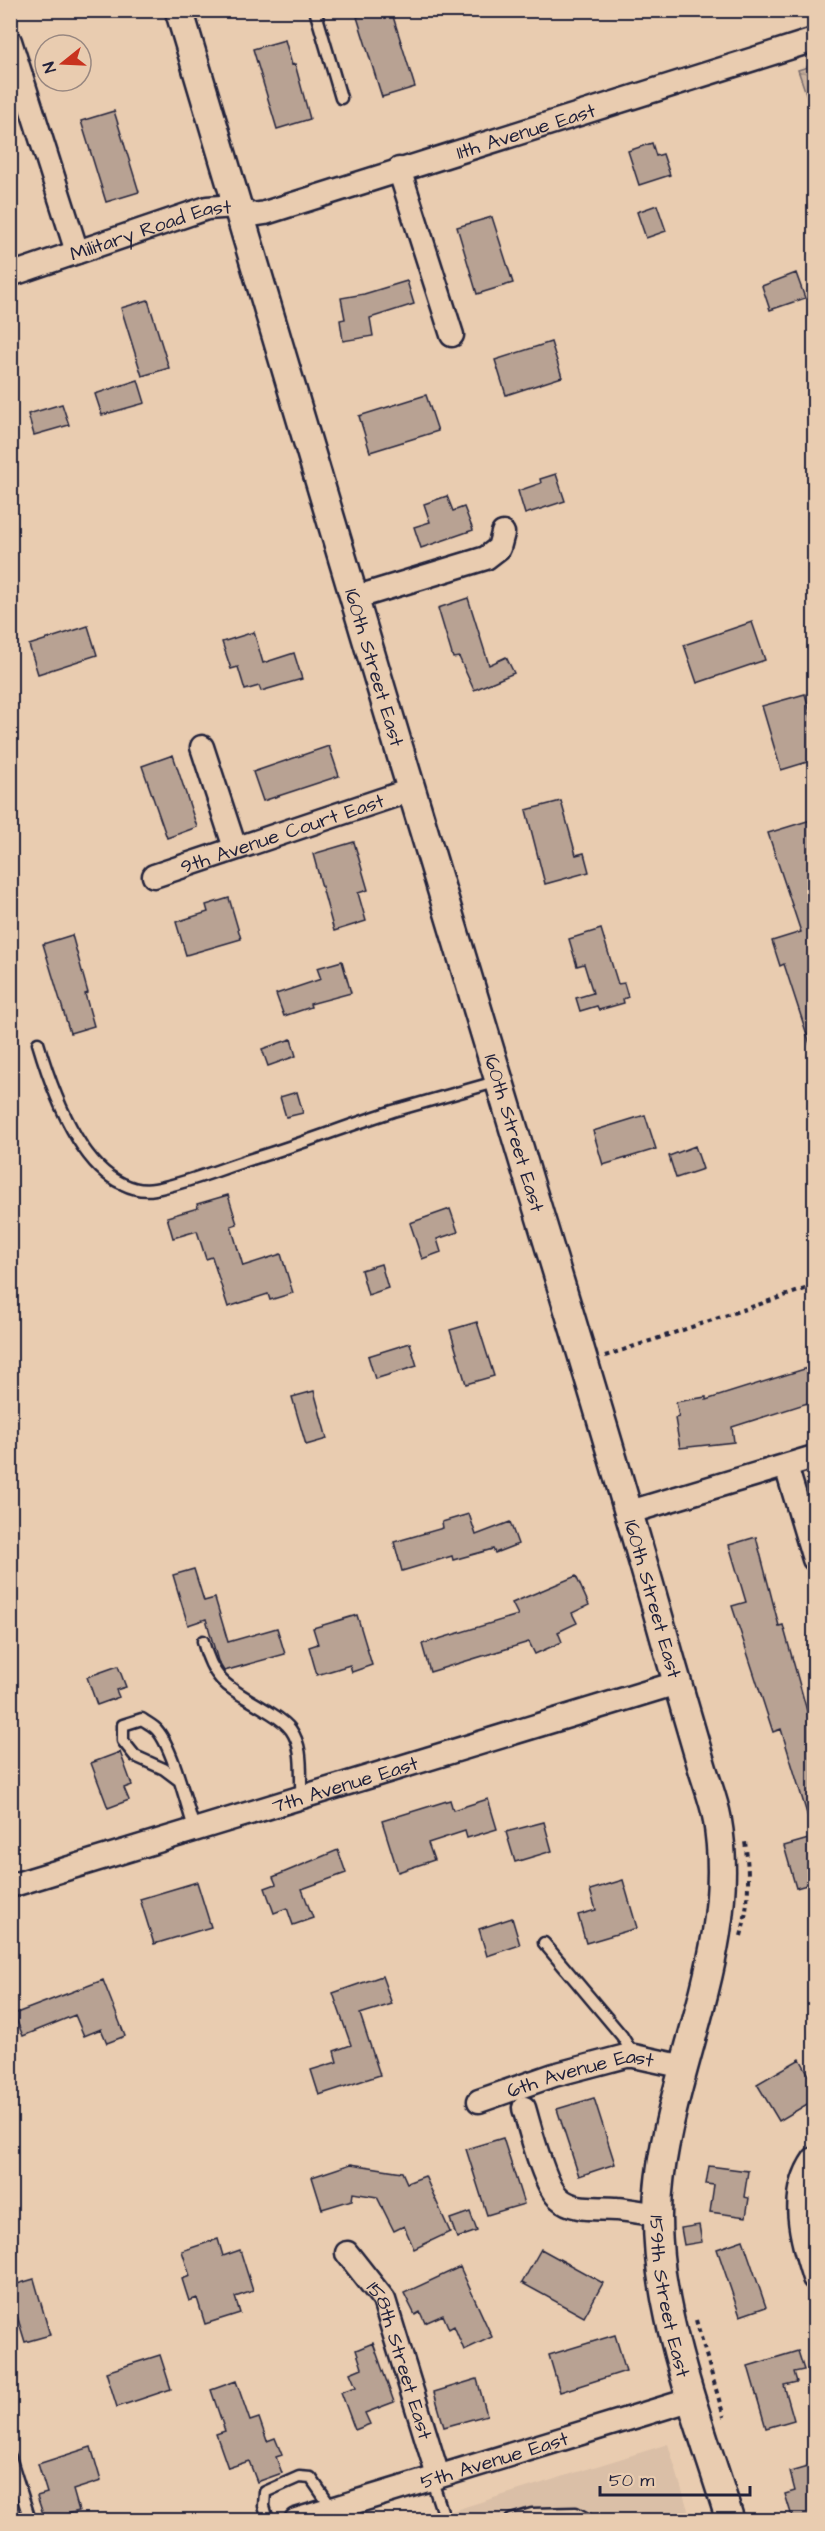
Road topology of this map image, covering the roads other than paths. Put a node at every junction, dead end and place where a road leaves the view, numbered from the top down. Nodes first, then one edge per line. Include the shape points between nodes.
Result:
1 (315, 10) edge
2 (185, 12) edge
3 (814, 40) edge
4 (10, 41) edge
5 (341, 98) dead end
6 (399, 169) junction
7 (236, 206) junction
8 (77, 252) junction
9 (10, 275) edge
10 (452, 334) dead end
11 (503, 533) dead end
12 (354, 598) junction
13 (202, 747) dead end
14 (411, 790) junction
15 (235, 848) junction
16 (154, 876) dead end
17 (38, 1043) dead end
18 (499, 1081) junction
19 (814, 1457) edge
20 (786, 1466) junction
21 (630, 1512) junction
22 (814, 1559) edge
23 (203, 1641) dead end
24 (677, 1683) junction
25 (180, 1781) junction
26 (303, 1798) junction
27 (195, 1832) junction
28 (10, 1886) edge
29 (544, 1943) dead end
30 (634, 2056) junction
31 (685, 2067) junction
32 (479, 2101) dead end
33 (524, 2108) dead end
34 (814, 2159) edge
35 (658, 2215) junction
36 (347, 2253) dead end
37 (814, 2278) edge
38 (693, 2399) junction
39 (10, 2457) edge
40 (435, 2477) junction
41 (333, 2510) junction
42 (30, 2520) edge
43 (268, 2520) edge
44 (296, 2520) edge
45 (445, 2520) edge
46 (512, 2520) edge
47 (590, 2520) edge
48 (730, 2520) edge

1 - 5 lane
2 - 7 street, Military Road East
3 - 6 street, 11th Avenue East
4 - 8 street
6 - 7 street, 11th Avenue East via 265,213 252,215
6 - 10 street
7 - 8 street, Military Road East via 207,208
7 - 12 street, 160th Street East
8 - 9 street, Military Road East
11 - 12 street via 499,548 486,558
12 - 14 street, 160th Street East
13 - 15 street
14 - 15 street, 9th Avenue Court East
14 - 18 street, 160th Street East
15 - 16 street, 9th Avenue Court East
17 - 18 lane via 51,1087 77,1137 111,1176 141,1190 183,1181
18 - 21 street, 160th Street East
19 - 20 street
20 - 21 street
20 - 22 street
21 - 24 street, 160th Street East
23 - 26 lane via 212,1670 224,1683 281,1719 292,1731 300,1754
24 - 26 street, 7th Avenue East
24 - 31 street, 160th Street East via 716,1814 721,1896 717,1935
25 - 25 lane via 158,1731 142,1719 123,1725 123,1741 135,1756
25 - 27 lane
26 - 27 street, 7th Avenue East
27 - 28 street, 7th Avenue East
29 - 30 lane via 622,2036
30 - 31 street, 6th Avenue East
30 - 32 street, 6th Avenue East via 554,2075
31 - 35 street, 159th Street East via 659,2180
33 - 35 street via 542,2165 558,2198 576,2207
34 - 37 street via 803,2184 799,2221
35 - 38 street, 159th Street East via 664,2295
36 - 40 street, 158th Street East via 384,2300
38 - 40 street, 5th Avenue East
38 - 48 street, 159th Street East
39 - 42 lane
40 - 41 street, 5th Avenue East
40 - 45 lane
41 - 43 lane via 311,2478 298,2477 265,2492
41 - 44 street, 5th Avenue East
46 - 47 lane via 532,2514 576,2513

